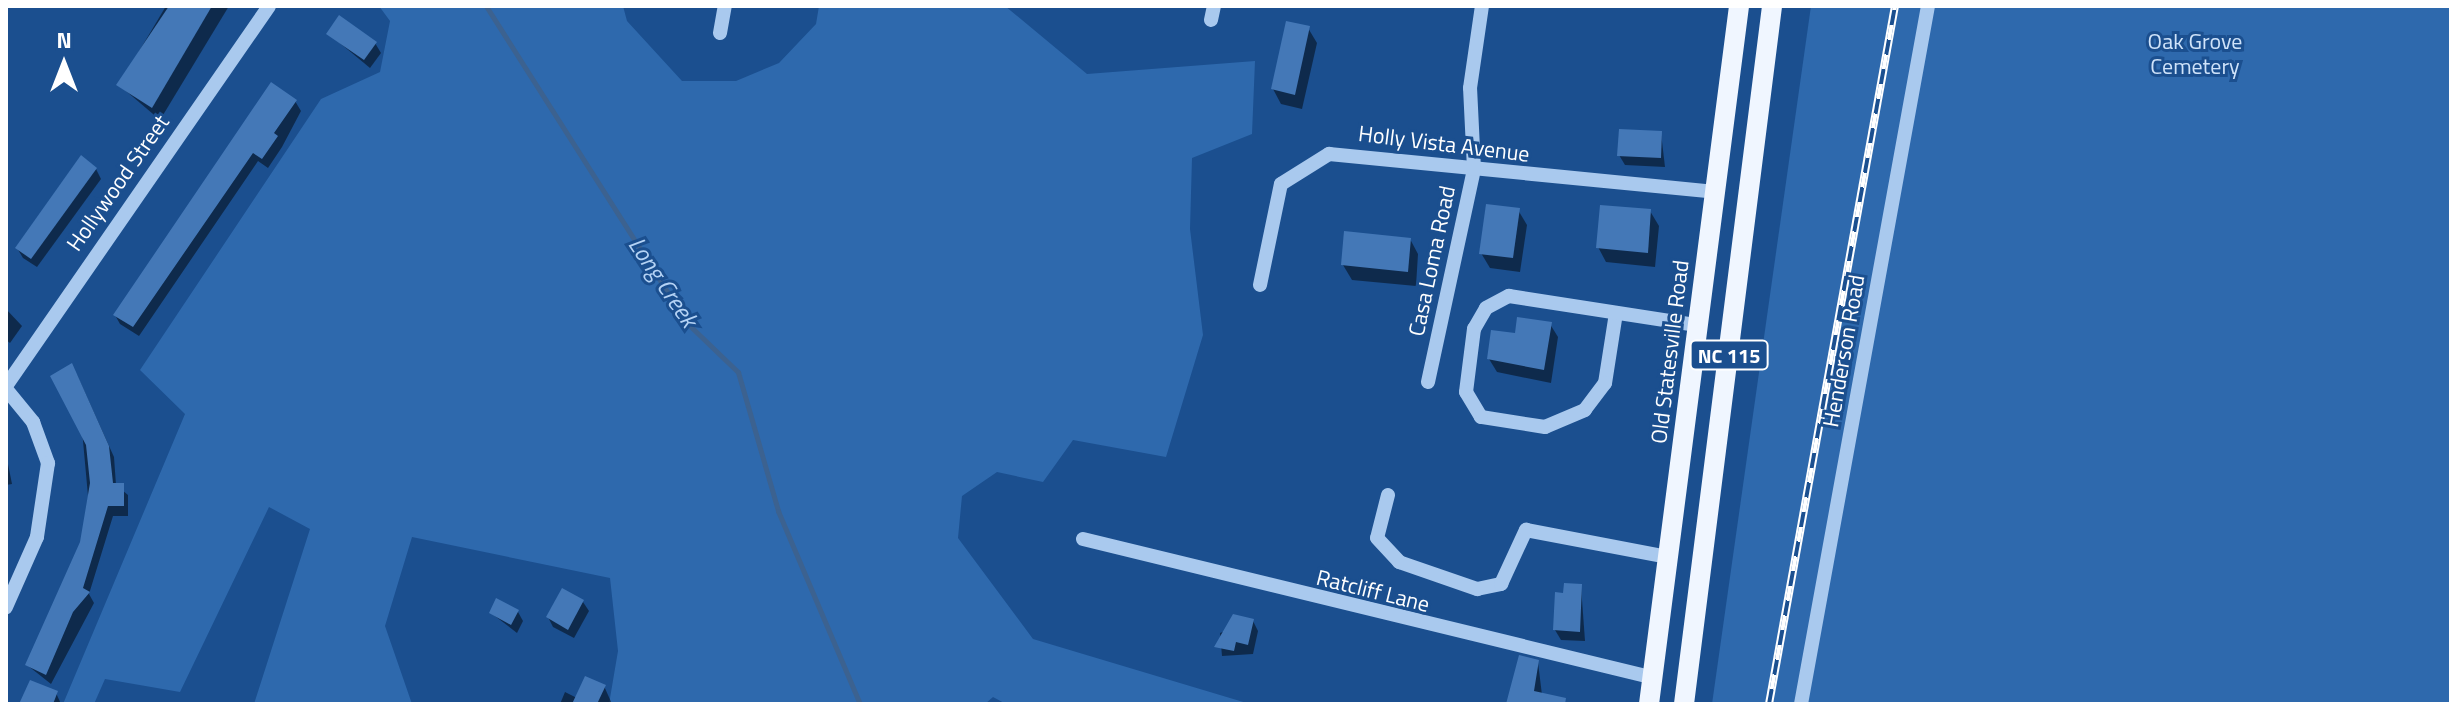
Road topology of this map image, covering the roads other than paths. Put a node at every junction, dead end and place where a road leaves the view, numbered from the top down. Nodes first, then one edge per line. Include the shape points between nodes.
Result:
1 (269, 6) edge
2 (725, 6) edge
3 (1482, 6) edge
4 (1739, 6) edge
5 (1772, 6) edge
6 (1928, 6) edge
7 (720, 33) dead end
8 (1474, 169) junction
9 (1715, 192) junction
10 (1260, 285) dead end
11 (1616, 313) junction
12 (1697, 325) junction
13 (1428, 382) dead end
14 (6, 387) edge
15 (1388, 495) dead end
16 (1083, 539) dead end
17 (1668, 557) junction
18 (6, 607) edge
19 (1654, 678) junction
20 (1649, 704) edge
21 (1684, 704) edge
22 (1801, 704) edge

1 - 14 street, Hollywood Street
2 - 7 street
3 - 8 street, Casa Loma Road via 1470,88
4 - 9 main road, Old Statesville Road / NC 115
5 - 21 main road, NC 115
6 - 22 street, Henderson Road
8 - 9 street, Holly Vista Avenue
8 - 10 street, Holly Vista Avenue via 1329,154 1303,165 1281,184
8 - 13 street, Casa Loma Road
9 - 12 main road, Old Statesville Road / NC 115
11 - 11 street via 1537,297 1509,296 1486,308 1467,369 1466,392 1481,417 1545,427 1585,410 1605,383
11 - 12 street
12 - 17 main road, Old Statesville Road / NC 115
14 - 18 street via 33,422 48,463 48,489 37,537
15 - 17 street via 1377,538 1399,562 1477,589 1501,584 1526,530
16 - 19 street, Ratcliff Lane
17 - 19 main road, Old Statesville Road / NC 115
19 - 20 main road, Old Statesville Road / NC 115

